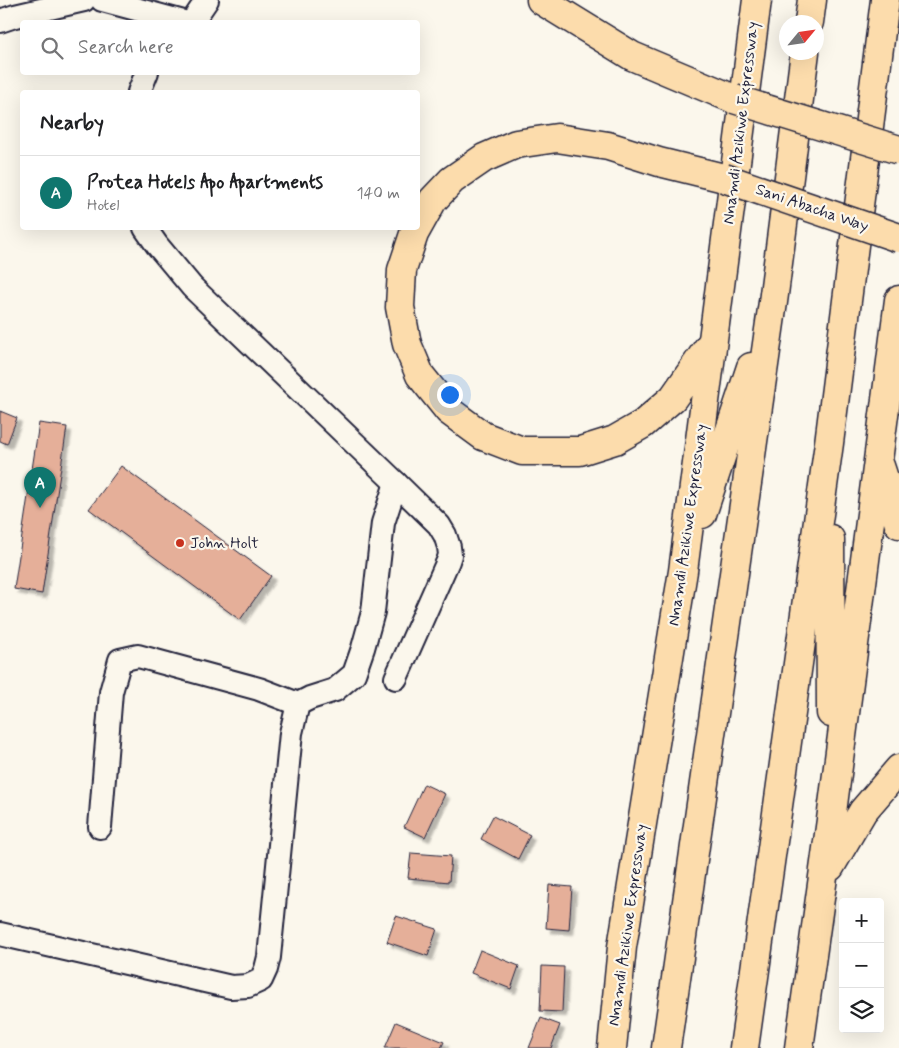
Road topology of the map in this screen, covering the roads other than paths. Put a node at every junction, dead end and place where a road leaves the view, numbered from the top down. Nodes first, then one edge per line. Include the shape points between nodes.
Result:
1 (84, 0) edge
2 (102, 0) edge
3 (207, 0) edge
4 (541, 0) edge
5 (757, 0) edge
6 (812, 0) edge
7 (885, 0) edge
8 (810, 15) edge
9 (177, 20) edge
10 (193, 20) edge
11 (0, 21) edge
12 (804, 60) edge
13 (146, 75) edge
14 (140, 90) edge
15 (899, 150) edge
16 (420, 224) edge
17 (146, 230) edge
18 (416, 230) edge
19 (899, 238) edge
20 (899, 300) edge
21 (774, 302) junction
22 (712, 342) junction
23 (829, 443) junction
24 (878, 458) junction
25 (396, 483) junction
26 (899, 524) edge
27 (682, 571) junction
28 (396, 678) dead end
29 (298, 704) junction
30 (899, 769) edge
31 (831, 820) junction
32 (100, 826) dead end
33 (823, 879) junction
34 (0, 934) edge
35 (612, 1048) edge
36 (666, 1048) edge
37 (744, 1048) edge
38 (799, 1048) edge

1 - 11 street
2 - 9 street
3 - 10 street
4 - 15 highway, bridge via 632,56 734,99
5 - 22 highway, Nnamdi Azikiwe Expressway
6 - 8 highway
7 - 23 highway
12 - 21 highway
13 - 14 street
16 - 19 highway, Sani Abacha Way, bridge via 434,200 452,180 484,158 516,144 557,138 608,146 724,178
17 - 25 street via 192,288
18 - 22 highway, Sani Abacha Way, bridge via 402,270 400,307 407,344 420,375 449,411 483,436 522,451 580,450 615,440 643,424 673,398
20 - 24 highway
21 - 27 highway
21 - 36 highway
22 - 27 highway, Nnamdi Azikiwe Expressway
23 - 31 highway
23 - 37 highway
24 - 26 highway
24 - 31 highway
25 - 28 street via 439,525 450,555
25 - 29 street via 383,522 373,612 354,674 335,690
27 - 35 highway, Nnamdi Azikiwe Expressway via 622,947
29 - 32 street via 259,689 138,656 120,660 111,692
29 - 34 street via 291,733 269,957 261,980 248,986 231,986
30 - 33 highway via 863,810
31 - 33 highway
33 - 38 highway

